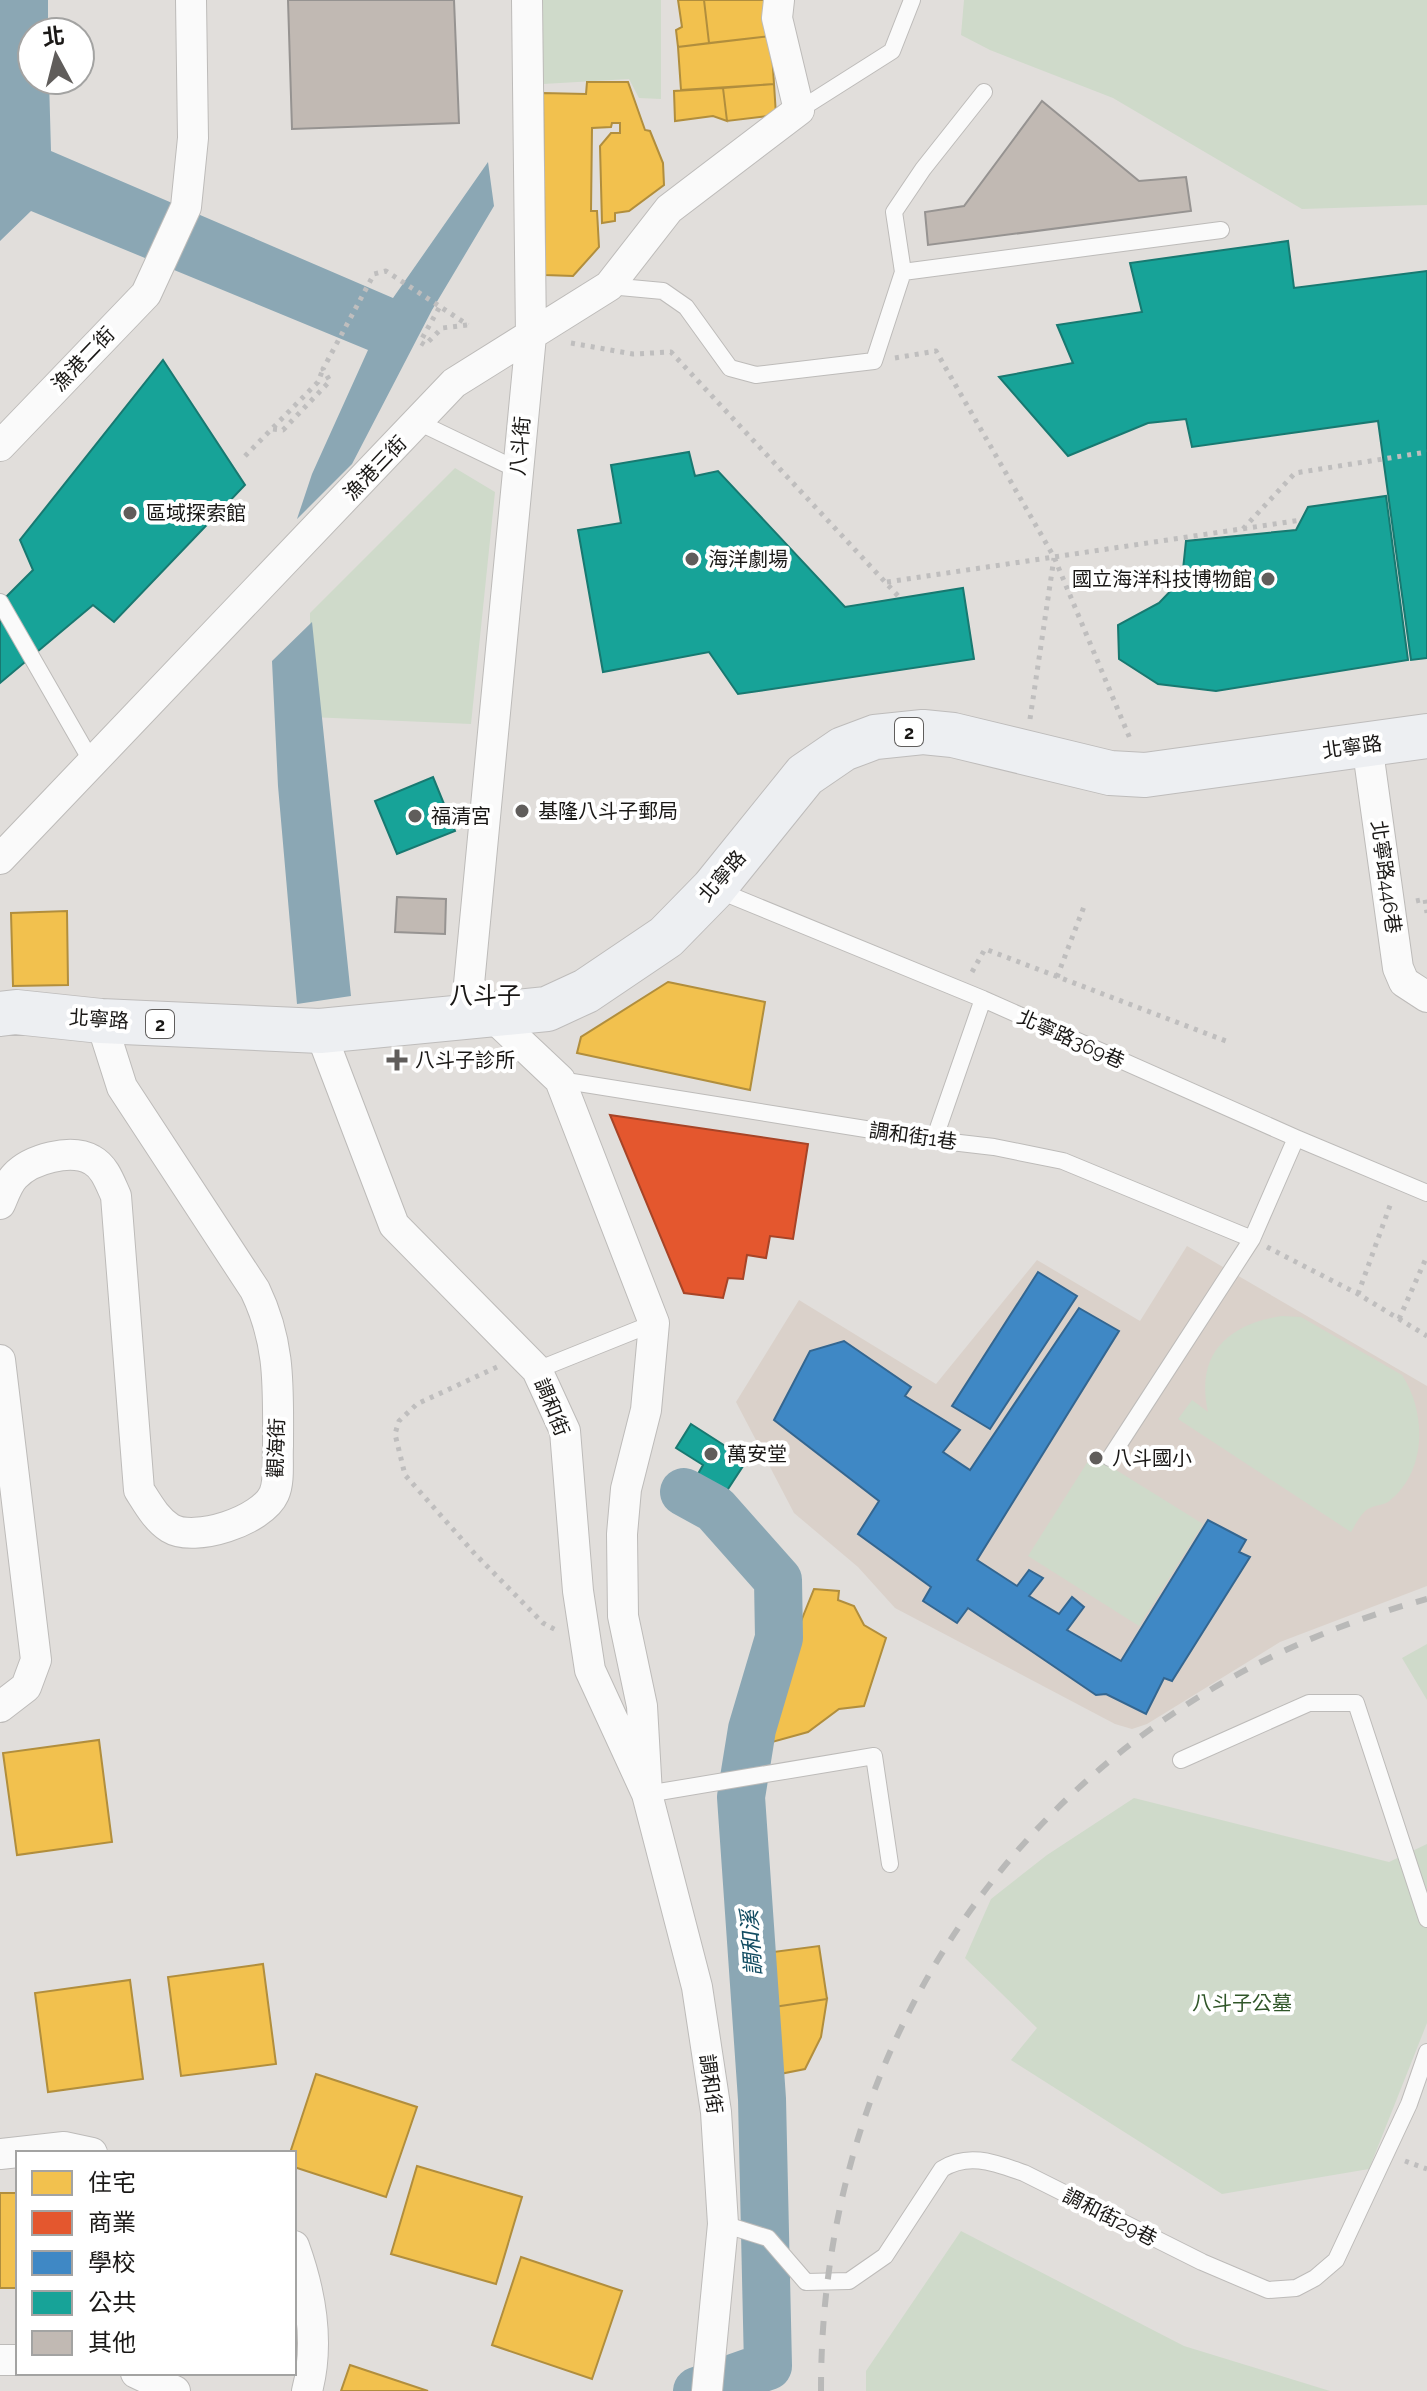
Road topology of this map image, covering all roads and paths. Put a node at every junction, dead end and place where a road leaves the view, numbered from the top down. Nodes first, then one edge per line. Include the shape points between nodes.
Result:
1 (191, 0) edge
2 (527, 0) edge
3 (779, 0) edge
4 (912, 0) edge
5 (984, 92) dead end
6 (799, 110) junction
7 (1221, 230) dead end
8 (903, 272) junction
9 (609, 286) junction
10 (439, 308) junction
11 (531, 336) junction
12 (874, 361) junction
13 (323, 369) junction
14 (418, 422) junction
15 (273, 429) junction
16 (0, 446) edge
17 (1427, 452) edge
18 (245, 456) dead end
19 (518, 470) junction
20 (1301, 520) dead end
21 (1243, 529) junction
22 (1054, 557) junction
23 (886, 582) junction
24 (900, 598) dead end
25 (0, 602) edge
26 (1427, 736) edge
27 (1367, 744) junction
28 (1025, 753) junction
29 (93, 764) junction
30 (1145, 775) junction
31 (0, 859) edge
32 (713, 889) junction
33 (1085, 904) dead end
34 (1057, 977) junction
35 (962, 991) junction
36 (1427, 997) edge
37 (983, 999) junction
38 (0, 1014) edge
39 (490, 1014) junction
40 (101, 1021) junction
41 (320, 1031) junction
42 (1226, 1041) dead end
43 (560, 1080) junction
44 (1296, 1138) junction
45 (934, 1140) junction
46 (1399, 1181) junction
47 (1427, 1193) edge
48 (0, 1204) edge
49 (1252, 1239) junction
50 (1427, 1256) edge
51 (1358, 1294) junction
52 (1399, 1319) junction
53 (654, 1323) junction
54 (1427, 1336) edge
55 (0, 1360) edge
56 (530, 1363) junction
57 (1110, 1458) dead end
58 (587, 1647) junction
59 (0, 1707) edge
60 (1181, 1760) dead end
61 (647, 1794) junction
62 (890, 1864) dead end
63 (1427, 1919) edge
64 (1427, 2052) edge
65 (27, 2151) edge
66 (83, 2151) edge
67 (723, 2224) junction
68 (296, 2254) edge
69 (140, 2375) edge
70 (708, 2385) edge
71 (175, 2391) edge
72 (307, 2391) edge

1 - 16 street, 漁港二街 via 193,138 186,207 146,294
2 - 11 street
3 - 6 street via 777,18
4 - 6 lane via 892,51
5 - 8 lane via 894,212
6 - 9 street via 669,209
7 - 8 lane
8 - 12 lane
9 - 11 street
9 - 12 lane via 663,291 686,307 730,368 756,375
10 - 10 path via 468,325 442,328 425,345 420,342
10 - 13 path via 386,271 374,274
11 - 14 street, 漁港三街 via 454,383
11 - 19 street, 八斗街
11 - 23 path via 633,354 671,352
12 - 22 path via 936,351
13 - 15 path via 318,382
13 - 15 path via 330,381 283,430
14 - 19 lane
14 - 29 street, 漁港三街
15 - 18 path
17 - 21 path via 1295,473
19 - 39 street, 八斗街 via 469,984
20 - 21 path
21 - 22 path
22 - 23 path
22 - 28 path
22 - 30 path
23 - 24 path
25 - 29 lane
26 - 27 main road, 北寧路 / 2
27 - 30 main road, 北寧路 / 2
27 - 36 street, 北寧路446巷 via 1398,968 1404,982
28 - 30 main road, 北寧路 / 2 via 1110,773
28 - 32 main road, 北寧路 / 2 via 923,732 886,735 843,749 805,775
29 - 31 street, 漁港三街
32 - 35 lane, 北寧路369巷
32 - 39 main road, 北寧路 / 2 via 666,937 586,991 547,1009
33 - 34 path
34 - 35 path via 985,949
34 - 42 path
35 - 37 lane, 北寧路369巷
37 - 44 lane, 北寧路369巷
37 - 45 lane
38 - 40 main road, 北寧路 / 2
39 - 41 main road, 北寧路 / 2
39 - 43 street, 調和街
40 - 41 main road, 北寧路 / 2
40 - 48 street, 觀海街 via 122,1087 267,1315 279,1370 277,1475 274,1495 262,1508 197,1534 172,1530 139,1490 116,1196 104,1170 92,1159 76,1155 47,1160 16,1175
41 - 56 street, 調和街 via 394,1225
43 - 45 lane, 調和街1巷
43 - 53 street, 調和街
44 - 46 lane, 北寧路369巷
44 - 49 lane
45 - 49 lane, 調和街1巷 via 1063,1161
46 - 47 lane, 北寧路369巷
46 - 51 path
49 - 51 path
49 - 57 lane
50 - 52 path
51 - 52 path
52 - 54 path
53 - 56 lane
53 - 61 street, 調和街 via 646,1410 626,1489 622,1534 623,1616 642,1706
55 - 59 street via 36,1660 26,1687
56 - 58 street, 調和街 via 565,1431
56 - 58 path via 417,1404 399,1421 395,1434 405,1475 475,1554 543,1623
58 - 61 street, 調和街 via 590,1670
60 - 63 lane via 1309,1703 1356,1703
61 - 62 lane via 874,1756
61 - 67 street, 調和街 via 697,1987 716,2112
64 - 67 lane, 調和街29巷 via 1409,2104 1336,2260 1296,2288 1268,2290 1024,2173 971,2159 942,2169 885,2256 849,2281 806,2282 768,2238
65 - 66 street via 64,2147
67 - 70 street, 調和街
68 - 72 street via 313,2318 315,2345
69 - 71 street

